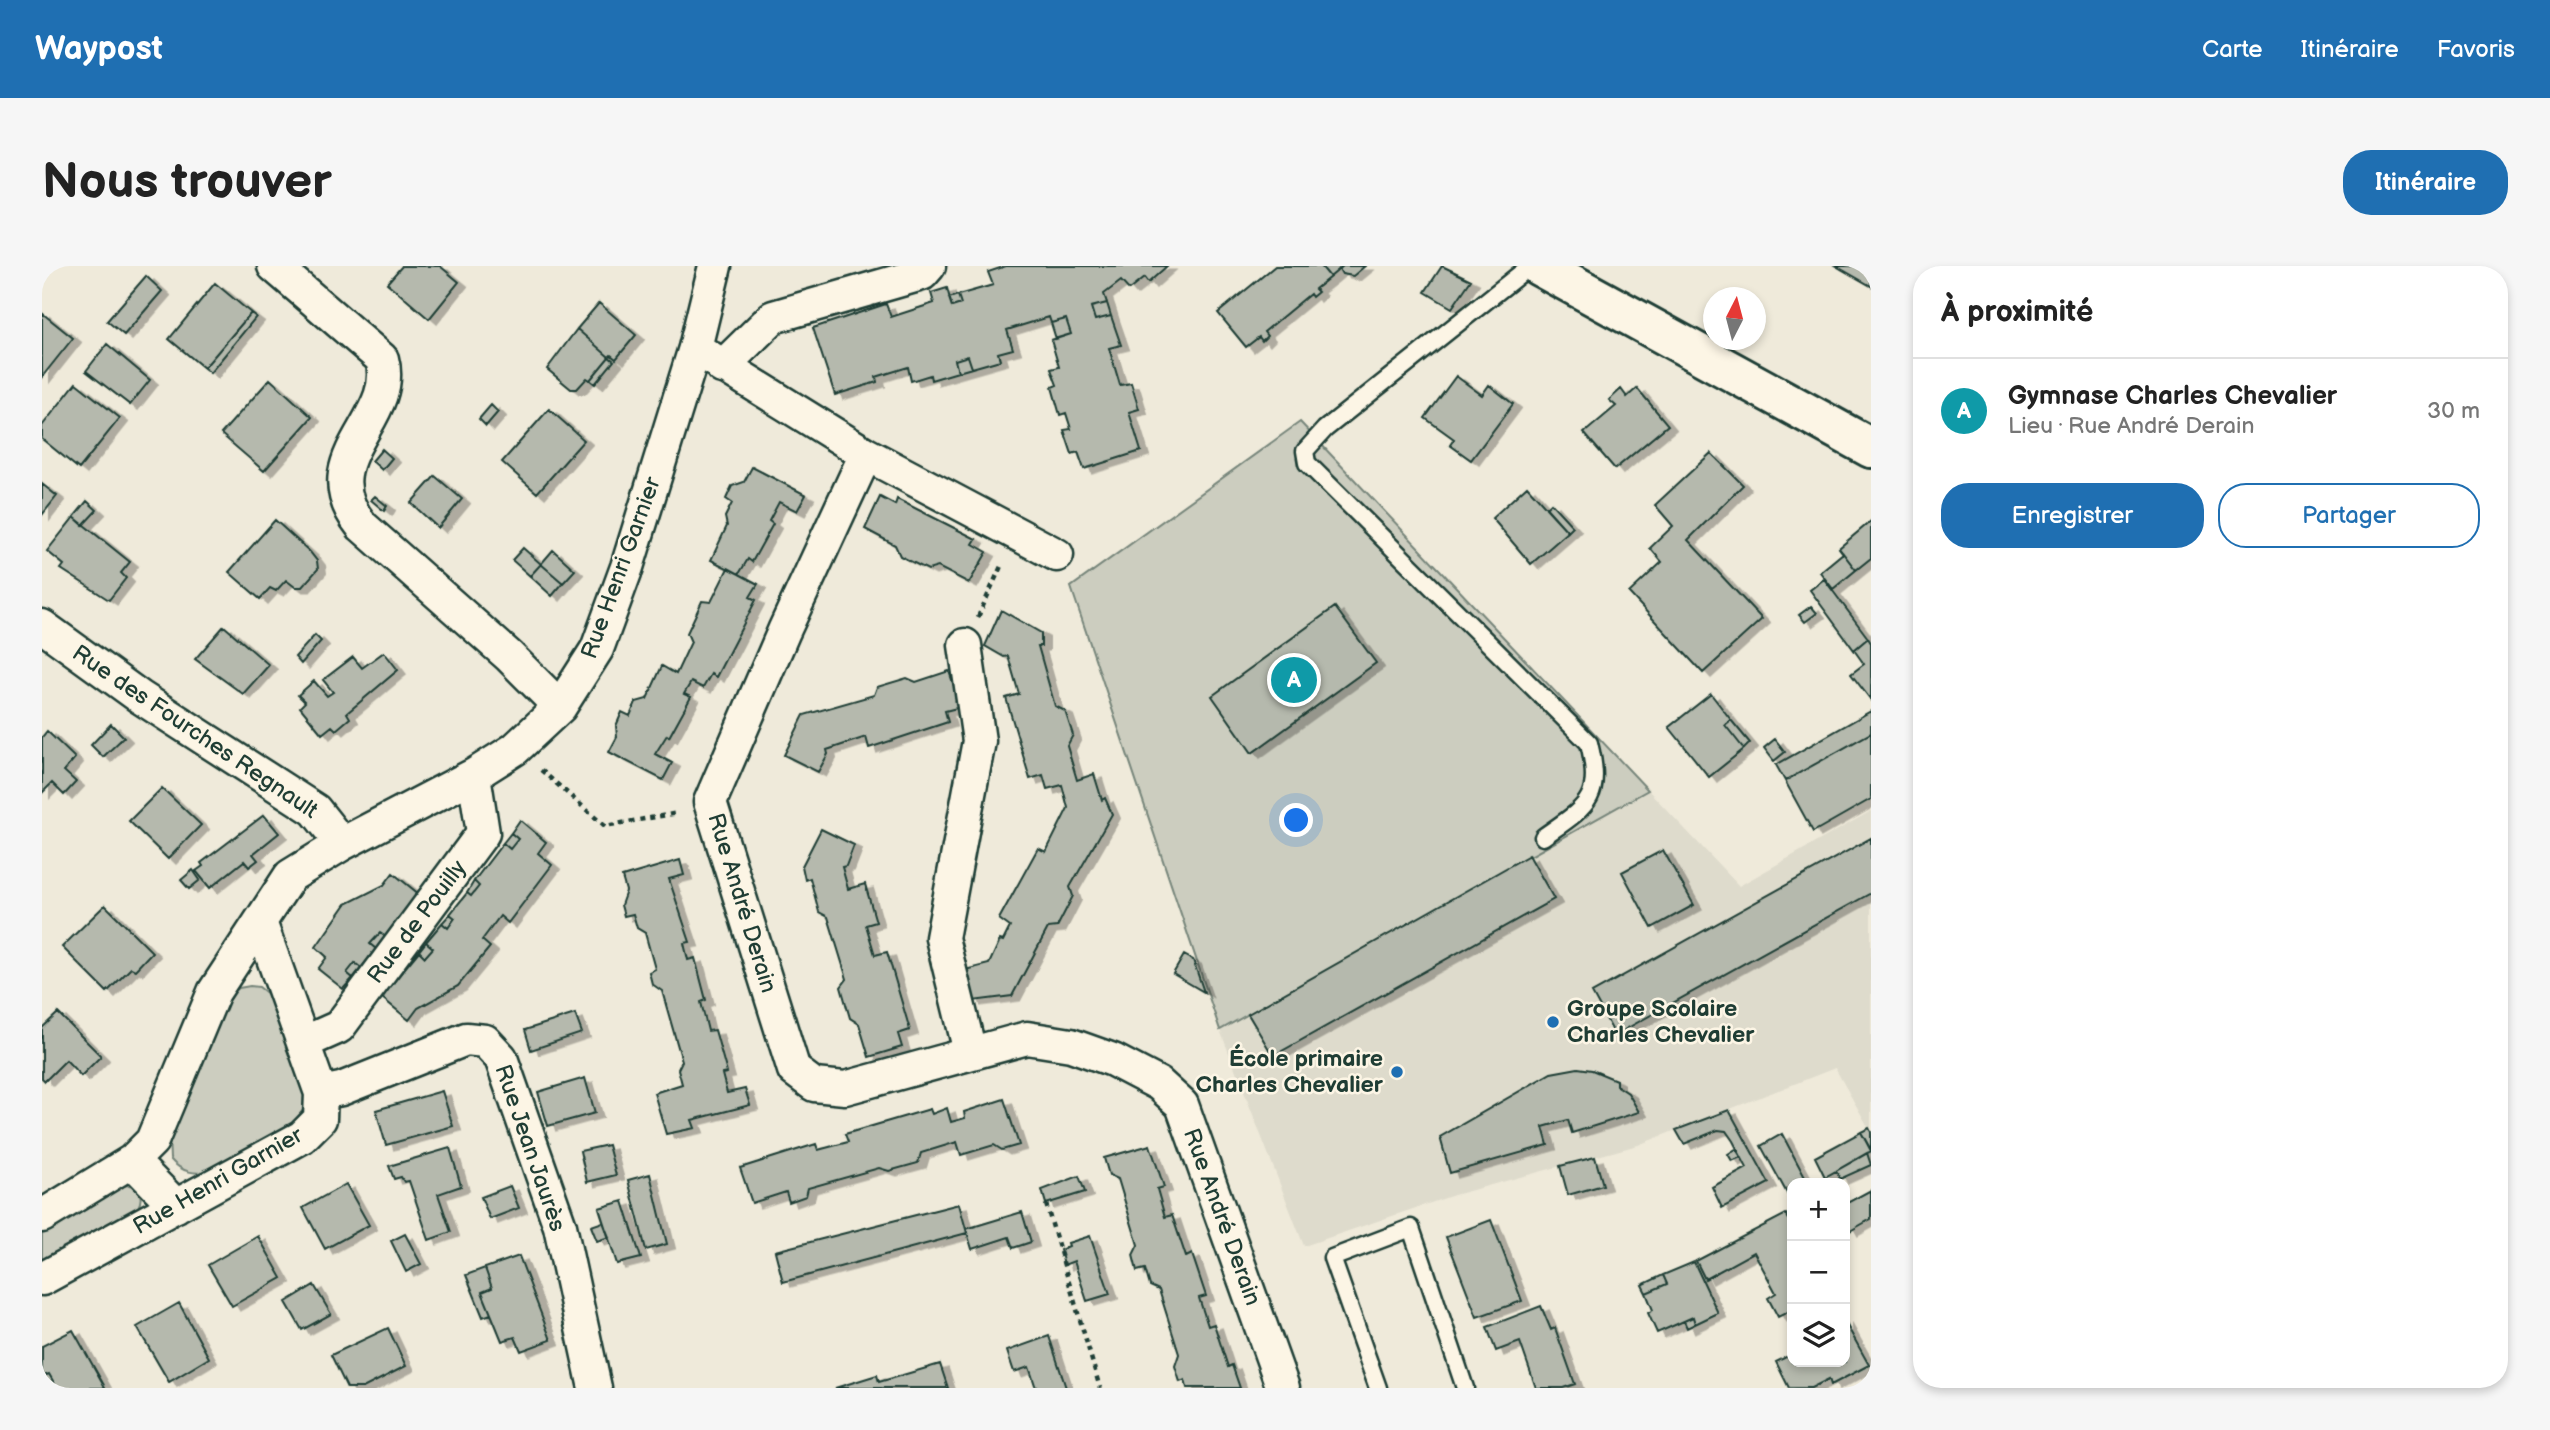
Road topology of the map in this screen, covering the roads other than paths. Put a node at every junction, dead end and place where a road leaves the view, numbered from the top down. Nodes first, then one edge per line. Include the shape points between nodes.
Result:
1 (274, 266) edge
2 (715, 266) edge
3 (929, 266) edge
4 (1530, 266) edge
5 (1539, 266) edge
6 (695, 348) junction
7 (722, 367) junction
8 (1871, 449) edge
9 (866, 454) junction
10 (1057, 555) dead end
11 (42, 626) edge
12 (965, 645) road end
13 (560, 706) junction
14 (474, 775) junction
15 (1543, 836) dead end
16 (342, 844) junction
17 (260, 922) junction
18 (303, 1043) junction
19 (970, 1052) junction
20 (321, 1093) junction
21 (132, 1161) junction
22 (176, 1206) junction
23 (42, 1216) edge
24 (42, 1279) edge
25 (595, 1388) edge
26 (1283, 1388) edge
27 (1378, 1388) edge
28 (1465, 1388) edge

1 - 13 street via 382,359 383,390 345,469 348,509
2 - 6 street, Rue Henri Garnier
3 - 7 street via 922,274 774,317
4 - 15 lane via 1325,429 1305,451 1307,463 1590,743 1596,769 1584,807
5 - 8 main road
6 - 7 street
6 - 13 street, Rue Henri Garnier via 597,649
7 - 9 street
9 - 10 street
9 - 19 street, Rue André Derain via 710,802 794,1070 814,1086 845,1088
11 - 16 street, Rue des Fourches Regnault via 140,697 315,810
12 - 19 street via 979,741 942,938
13 - 14 street, Rue Henri Garnier via 515,748
14 - 16 street, Rue Henri Garnier
14 - 18 street, Rue de Pouilly via 483,833 339,1027
16 - 17 street, Rue Henri Garnier via 290,876
17 - 18 street
17 - 21 street, Rue Henri Garnier via 214,992 152,1141
18 - 20 street
19 - 26 street, Rue André Derain via 1027,1038 1072,1045 1159,1084 1182,1105
20 - 22 street, Rue Henri Garnier via 320,1119 302,1137
20 - 25 street, Rue Jean Jaurès via 467,1039 485,1041 501,1058 560,1226
21 - 22 street
21 - 23 street, Rue Henri Garnier
22 - 24 street, Rue Henri Garnier
27 - 28 lane via 1332,1258 1411,1228

